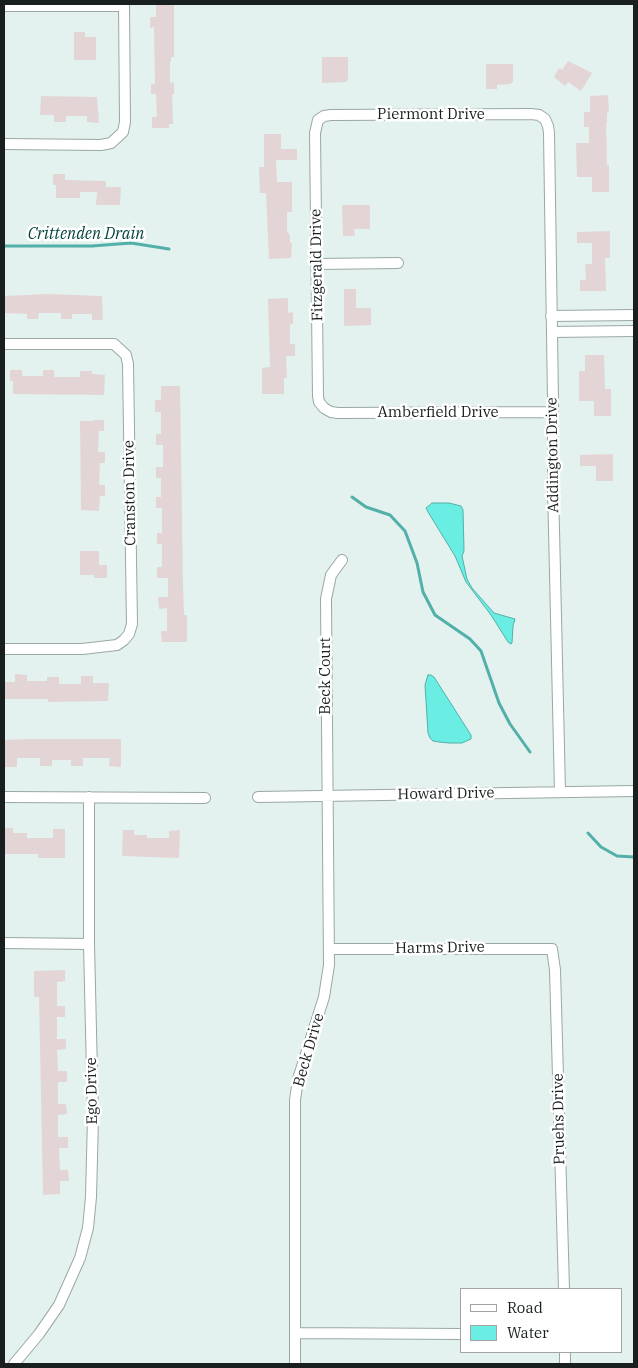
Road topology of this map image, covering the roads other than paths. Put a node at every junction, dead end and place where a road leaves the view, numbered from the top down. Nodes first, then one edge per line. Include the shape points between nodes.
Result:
1 (124, 5) edge
2 (4, 6) edge
3 (545, 119) joint
4 (318, 120) joint
5 (4, 144) edge
6 (398, 263) dead end
7 (317, 264) junction
8 (634, 315) edge
9 (551, 316) junction
10 (634, 331) edge
11 (552, 332) junction
12 (4, 344) edge
13 (324, 408) joint
14 (553, 412) junction
15 (342, 560) dead end
16 (4, 649) edge
17 (634, 791) edge
18 (560, 792) junction
19 (327, 796) junction
20 (4, 797) edge
21 (89, 798) junction
22 (205, 798) dead end
23 (258, 798) dead end
24 (4, 943) edge
25 (89, 944) junction
26 (329, 949) junction
27 (552, 949) joint
28 (564, 1288) edge
29 (295, 1333) junction
30 (460, 1334) edge
31 (14, 1364) edge
32 (295, 1364) edge

1 - 2 street
1 - 5 street via 125,122 118,138 100,145
3 - 4 street, Piermont Drive via 531,114 331,115
3 - 9 street, Addington Drive via 549,134
4 - 7 street, Fitzgerald Drive via 315,133
6 - 7 street
7 - 13 street, Fitzgerald Drive via 318,396
8 - 9 street
9 - 11 street, Addington Drive
10 - 11 street
11 - 14 street, Addington Drive
12 - 16 street, Cranston Drive via 114,344 126,355 132,624 129,634 116,645 82,650
13 - 14 street, Amberfield Drive via 338,413
14 - 18 street, Addington Drive
15 - 19 street, Beck Court via 331,576 326,599
17 - 18 street, Howard Drive
18 - 19 street, Howard Drive
19 - 23 street, Howard Drive
19 - 26 street, Beck Drive
20 - 21 street
21 - 22 street
21 - 25 street, Ego Drive
24 - 25 street
25 - 31 street, Ego Drive via 93,1117 88,1228 80,1258 59,1305
26 - 27 street, Harms Drive
26 - 29 street, Beck Drive via 324,997 298,1079 295,1100
27 - 28 street, Pruehs Drive
29 - 30 street
29 - 32 street, Beck Drive

